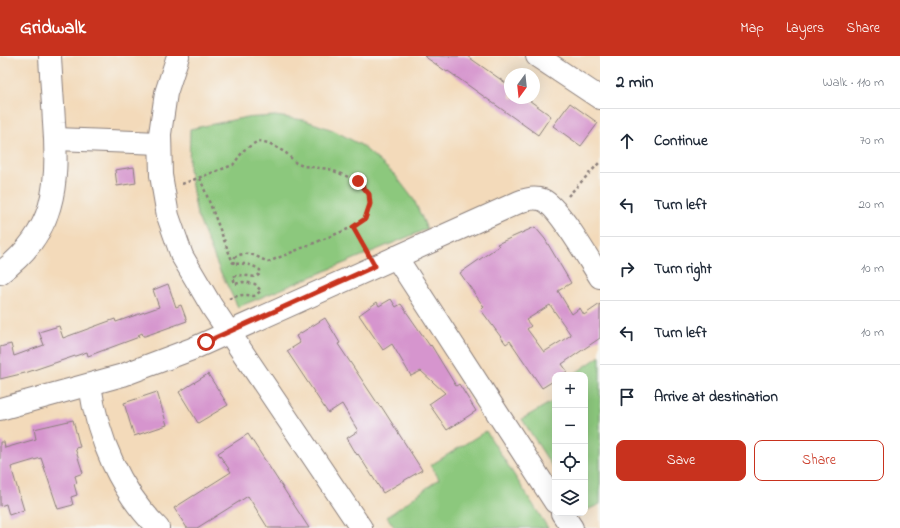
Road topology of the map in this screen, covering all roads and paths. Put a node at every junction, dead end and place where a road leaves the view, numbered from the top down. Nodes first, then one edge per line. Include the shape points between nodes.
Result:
1 (50, 56) edge
2 (178, 56) edge
3 (537, 56) edge
4 (600, 98) edge
5 (56, 139) junction
6 (160, 143) junction
7 (600, 162) edge
8 (200, 178) junction
9 (163, 191) junction
10 (555, 209) junction
11 (353, 227) junction
12 (396, 257) junction
13 (233, 264) junction
14 (375, 266) junction
15 (0, 273) edge
16 (600, 277) edge
17 (212, 307) junction
18 (228, 332) junction
19 (90, 385) junction
20 (0, 409) edge
21 (552, 497) edge
22 (564, 516) edge
23 (158, 528) edge
24 (361, 528) edge
25 (572, 528) edge

1 - 5 street
2 - 6 street via 166,93
3 - 4 street
5 - 6 street
5 - 15 street via 55,182 46,219 27,250
6 - 9 street
7 - 10 path
8 - 9 path
8 - 11 path via 233,165 244,150 258,142 269,143 303,166 329,169 358,181 369,194 370,204 365,219
8 - 13 path
9 - 17 street via 168,216 182,256
10 - 12 street via 541,200 524,200
10 - 16 street
11 - 13 path via 268,262 242,253 234,257
11 - 14 path
12 - 14 street
12 - 21 street
13 - 17 path via 245,263 260,270 256,277 233,276 235,284 255,284 261,292 254,296 238,295
14 - 18 street
17 - 18 street
18 - 19 street via 148,367
18 - 24 street
19 - 20 street
19 - 23 street via 92,401 102,432 120,477 137,504
22 - 25 street

